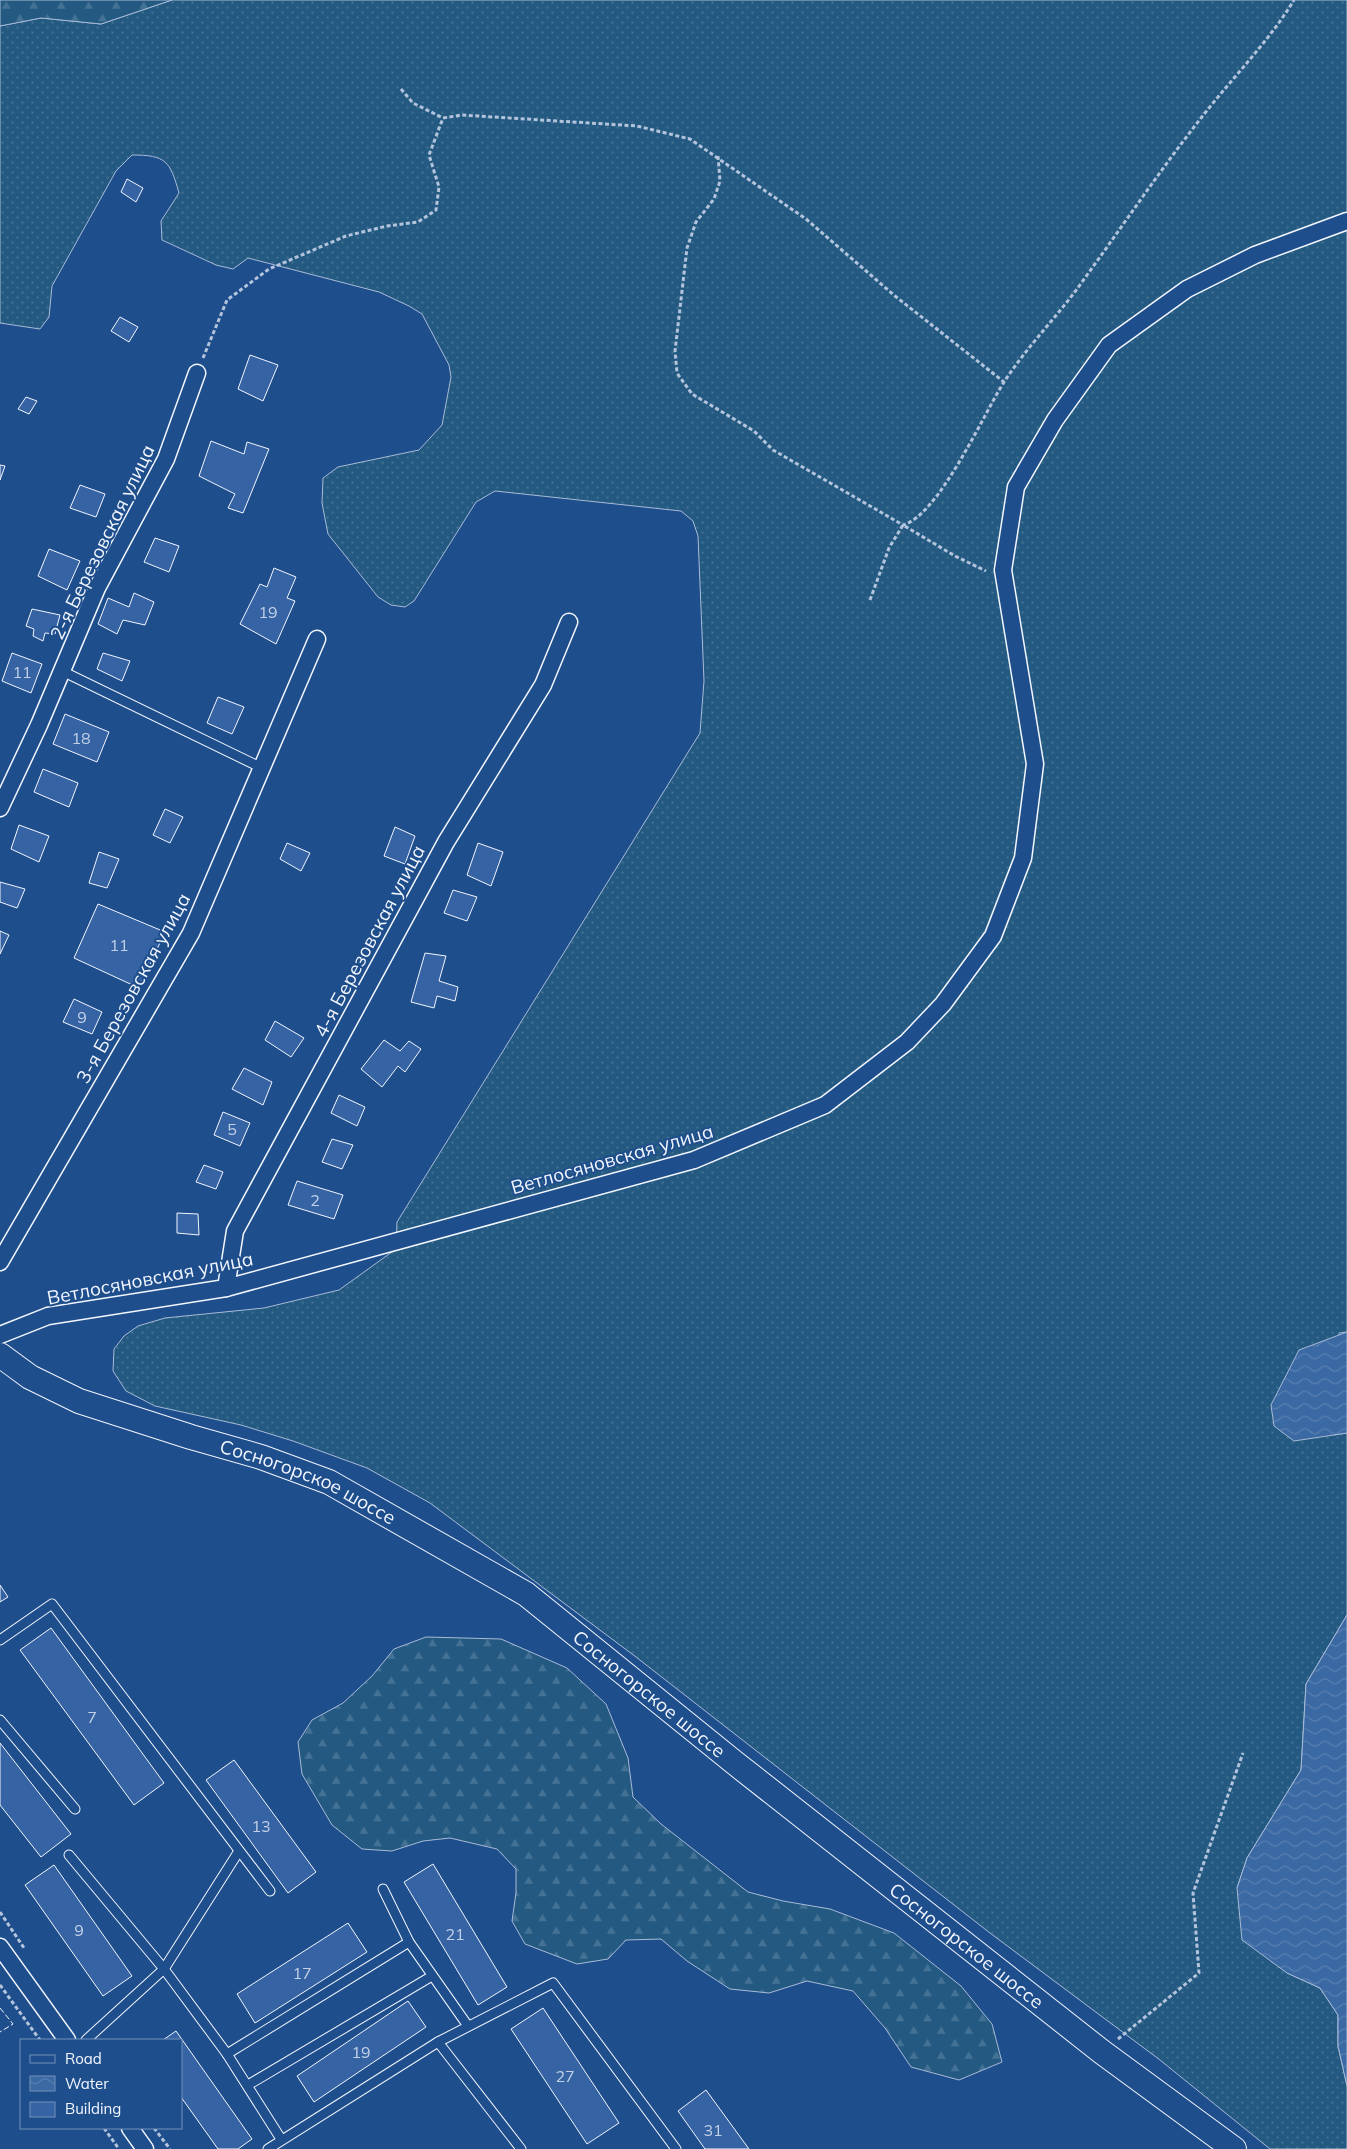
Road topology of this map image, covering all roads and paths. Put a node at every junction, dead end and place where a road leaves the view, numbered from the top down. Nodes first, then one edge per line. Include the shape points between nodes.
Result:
1 (1294, 0) edge
2 (400, 89) dead end
3 (444, 118) junction
4 (718, 156) junction
5 (1347, 221) edge
6 (197, 372) joint
7 (1004, 382) junction
8 (903, 526) junction
9 (1004, 578) junction
10 (870, 600) dead end
11 (569, 622) dead end
12 (317, 640) dead end
13 (62, 671) junction
14 (262, 768) junction
15 (0, 808) edge
16 (0, 1262) edge
17 (226, 1288) junction
18 (0, 1335) edge
19 (0, 1355) edge
20 (0, 1640) edge
21 (0, 1720) edge
22 (1243, 1753) dead end
23 (75, 1809) dead end
24 (239, 1851) junction
25 (69, 1856) dead end
26 (383, 1889) dead end
27 (270, 1891) dead end
28 (409, 1942) junction
29 (0, 1947) edge
30 (164, 1968) junction
31 (432, 1976) junction
32 (0, 1985) edge
33 (468, 2026) junction
34 (39, 2039) edge
35 (66, 2039) edge
36 (87, 2039) edge
37 (438, 2042) junction
38 (1102, 2052) junction
39 (228, 2054) junction
40 (248, 2085) junction
41 (105, 2129) edge
42 (131, 2129) edge
43 (155, 2129) edge
44 (282, 2139) junction
45 (119, 2149) edge
46 (145, 2149) edge
47 (170, 2149) edge
48 (268, 2149) edge
49 (521, 2149) edge
50 (676, 2149) edge
51 (1234, 2149) edge

1 - 7 path via 1276,29 1206,111 1074,293
2 - 3 path via 413,104
3 - 4 path via 462,115 637,126 690,139
3 - 6 path via 429,155 439,187 436,210 418,222 346,236 269,269 226,300
4 - 7 path via 806,219 895,296
4 - 8 path via 720,181 714,199 696,222 687,248 675,351 677,374 692,394 754,431 772,450
5 - 9 street, Ветлосяновская улица via 1255,256 1187,289 1110,346 1055,420 1016,486
6 - 13 street, 2-я Березовская улица via 166,458 97,588
7 - 8 path via 966,454 926,509 913,522
8 - 9 path via 955,556
8 - 10 path via 889,548
9 - 17 street, Ветлосяновская улица via 1035,764 1023,858 993,936 943,1004 907,1042 825,1105 694,1160
11 - 17 street, 4-я Березовская улица via 543,685 446,842 234,1231
12 - 14 street, 3-я Березовская улица
13 - 14 lane
13 - 15 street, 2-я Березовская улица
14 - 16 street, 3-я Березовская улица via 191,933
17 - 18 street, Ветлосяновская улица via 48,1316
19 - 38 main road, Сосногорское шоссе via 30,1377 79,1401 261,1457 329,1482 526,1594
20 - 24 lane via 52,1604
21 - 23 lane
22 - 38 path via 1193,1892 1199,1973
24 - 27 lane
24 - 30 lane
25 - 30 lane
26 - 28 lane
28 - 31 lane
28 - 39 lane
29 - 35 street
30 - 36 lane
30 - 39 lane
31 - 33 lane
31 - 40 lane
32 - 34 path
33 - 37 lane
33 - 50 lane via 554,1983
37 - 44 lane
37 - 49 lane
38 - 51 main road, Сосногорское шоссе
39 - 40 lane
40 - 44 lane
41 - 45 path
42 - 46 street
43 - 47 path
44 - 48 lane

